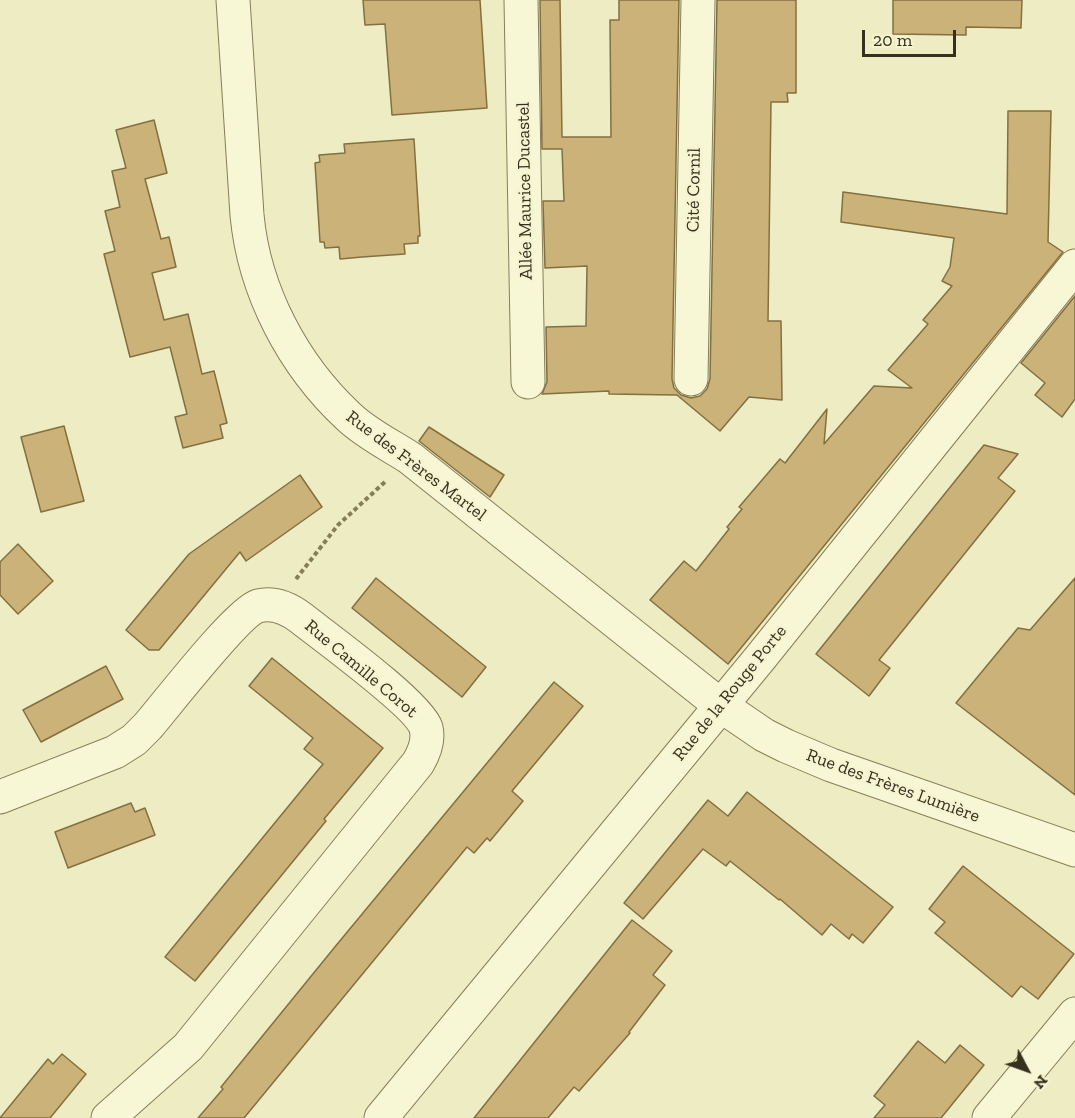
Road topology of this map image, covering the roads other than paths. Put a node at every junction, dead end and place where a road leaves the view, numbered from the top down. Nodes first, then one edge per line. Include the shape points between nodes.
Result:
1 (232, 0) edge
2 (521, 0) edge
3 (698, 0) edge
4 (1075, 266) edge
5 (691, 379) dead end
6 (528, 382) dead end
7 (720, 705) junction
8 (0, 797) edge
9 (1075, 850) edge
10 (1075, 1014) edge
11 (108, 1118) edge
12 (381, 1118) edge
13 (989, 1118) edge

1 - 7 street, Rue des Frères Martel via 249,239 271,306 292,346 322,388 363,429 410,458
2 - 6 street, Allée Maurice Ducastel
3 - 5 street, Cité Cornil
4 - 7 street, Rue de la Rouge Porte
7 - 9 street, Rue des Frères Lumière via 764,735 795,750
7 - 12 street, Rue de la Rouge Porte
8 - 11 street, Rue Camille Corot via 115,752 134,740 241,618 258,606 276,605 293,612 412,706 426,728 423,756 188,1047
10 - 13 street

